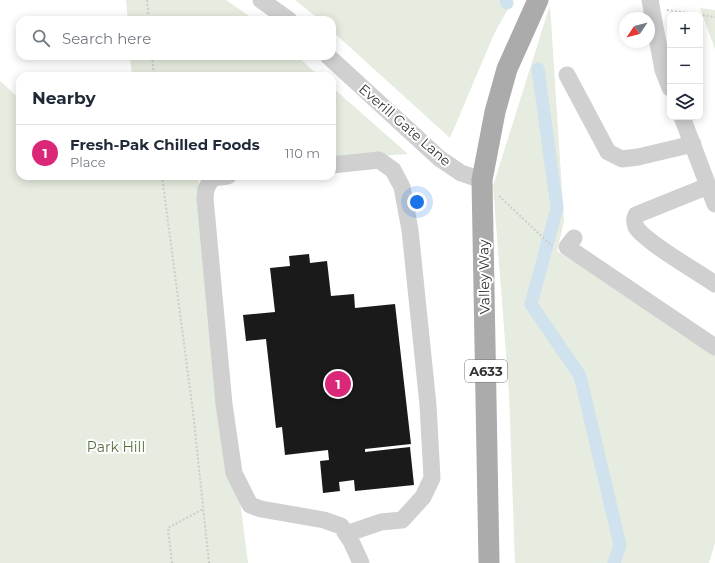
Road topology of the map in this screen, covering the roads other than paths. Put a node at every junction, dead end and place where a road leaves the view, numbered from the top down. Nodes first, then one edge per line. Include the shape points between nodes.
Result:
1 (261, 0) edge
2 (538, 0) edge
3 (651, 3) edge
4 (283, 16) edge
5 (332, 60) edge
6 (566, 75) dead end
7 (668, 84) edge
8 (683, 120) edge
9 (693, 144) junction
10 (336, 165) edge
11 (211, 180) edge
12 (482, 180) junction
13 (708, 186) junction
14 (715, 204) edge
15 (574, 238) dead end
16 (715, 284) edge
17 (715, 347) edge
18 (346, 534) junction
19 (361, 563) edge
20 (489, 563) edge

1 - 4 street
2 - 12 main road, Valley Way / A633 via 507,69 494,112
3 - 7 street via 663,70
5 - 12 street, Everill Gate Lane via 439,158 460,173
6 - 9 street via 608,152 622,159
8 - 9 street
9 - 13 street
10 - 18 street via 379,160 394,170 402,187 410,230 428,406 432,478 423,497 402,520 381,522
11 - 18 street via 205,198 224,404 234,473 250,505 324,520 341,526
12 - 20 main road, Valley Way / A633
13 - 14 street
13 - 16 street via 636,215 634,219 636,226 650,241
15 - 17 street via 567,247
18 - 19 street

